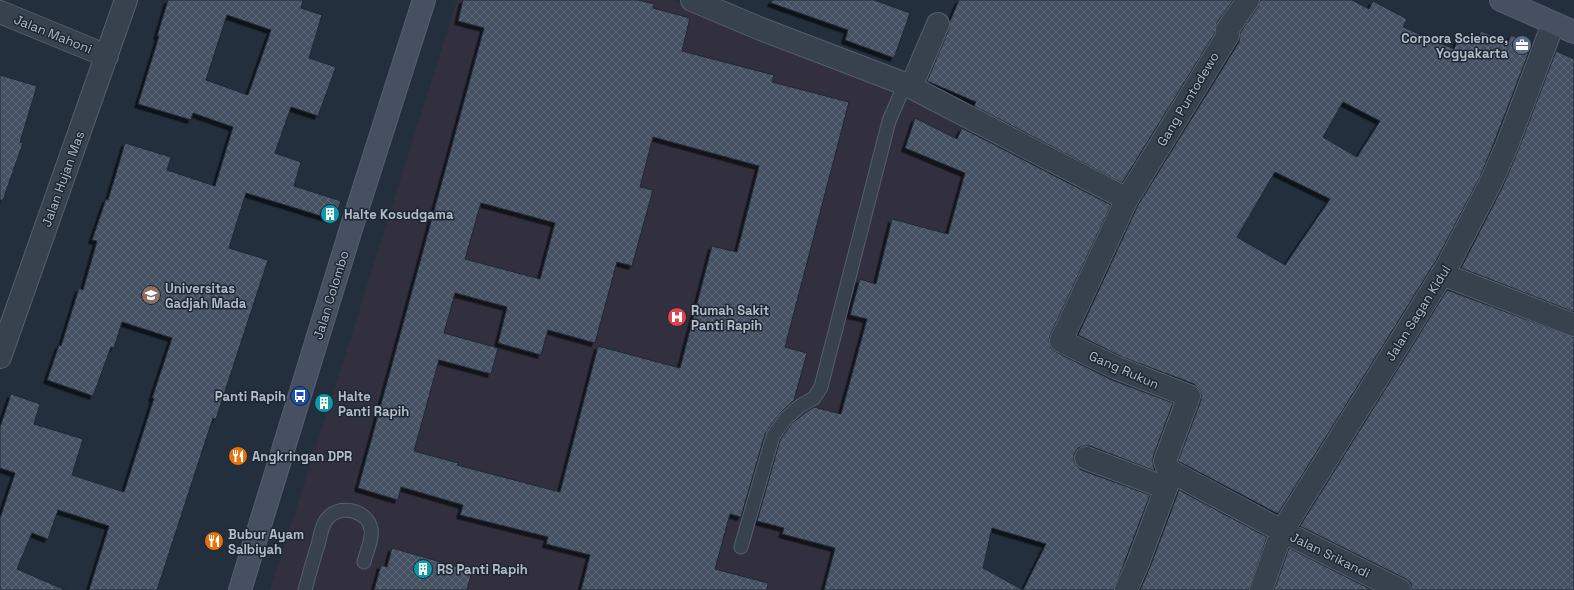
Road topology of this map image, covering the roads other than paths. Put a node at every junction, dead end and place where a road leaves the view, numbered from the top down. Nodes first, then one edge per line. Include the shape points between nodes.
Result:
1 (126, 0) edge
2 (424, 0) edge
3 (692, 0) edge
4 (1248, 0) edge
5 (1501, 0) edge
6 (0, 12) edge
7 (938, 24) dead end
8 (1553, 24) junction
9 (1574, 32) edge
10 (107, 56) junction
11 (908, 86) junction
12 (1127, 199) junction
13 (1442, 274) junction
14 (1574, 325) edge
15 (5, 329) edge
16 (1061, 341) joint
17 (0, 357) edge
18 (1086, 458) dead end
19 (1169, 480) junction
20 (1282, 531) junction
21 (741, 547) dead end
22 (364, 562) dead end
23 (240, 590) edge
24 (305, 590) edge
25 (1126, 590) edge
26 (1261, 590) edge
27 (1400, 590) edge

1 - 10 street, Jalan Hujan Mas
2 - 23 main road, Jalan Colombo
3 - 11 street
4 - 12 street, Gang Puntodewo via 1227,30 1228,35
5 - 8 main road
6 - 10 street, Jalan Mahoni
7 - 11 street
8 - 9 main road
8 - 13 street, Jalan Sagan Kidul via 1491,182
10 - 15 street, Jalan Hujan Mas
11 - 12 street
11 - 21 lane via 890,121 821,387 814,398 786,418 773,436
12 - 16 street, Gang Puntodewo
13 - 14 street
13 - 20 street, Jalan Sagan Kidul
15 - 17 street, Jalan Hujan Mas
16 - 19 street, Gang Rukun via 1117,368 1189,396 1165,461
18 - 19 street, Jalan Srikandi
19 - 20 street, Jalan Srikandi
19 - 25 street
20 - 26 street, Jalan Sagan Kidul
20 - 27 street, Jalan Srikandi
22 - 24 lane via 371,535 369,524 360,514 339,510 324,523

